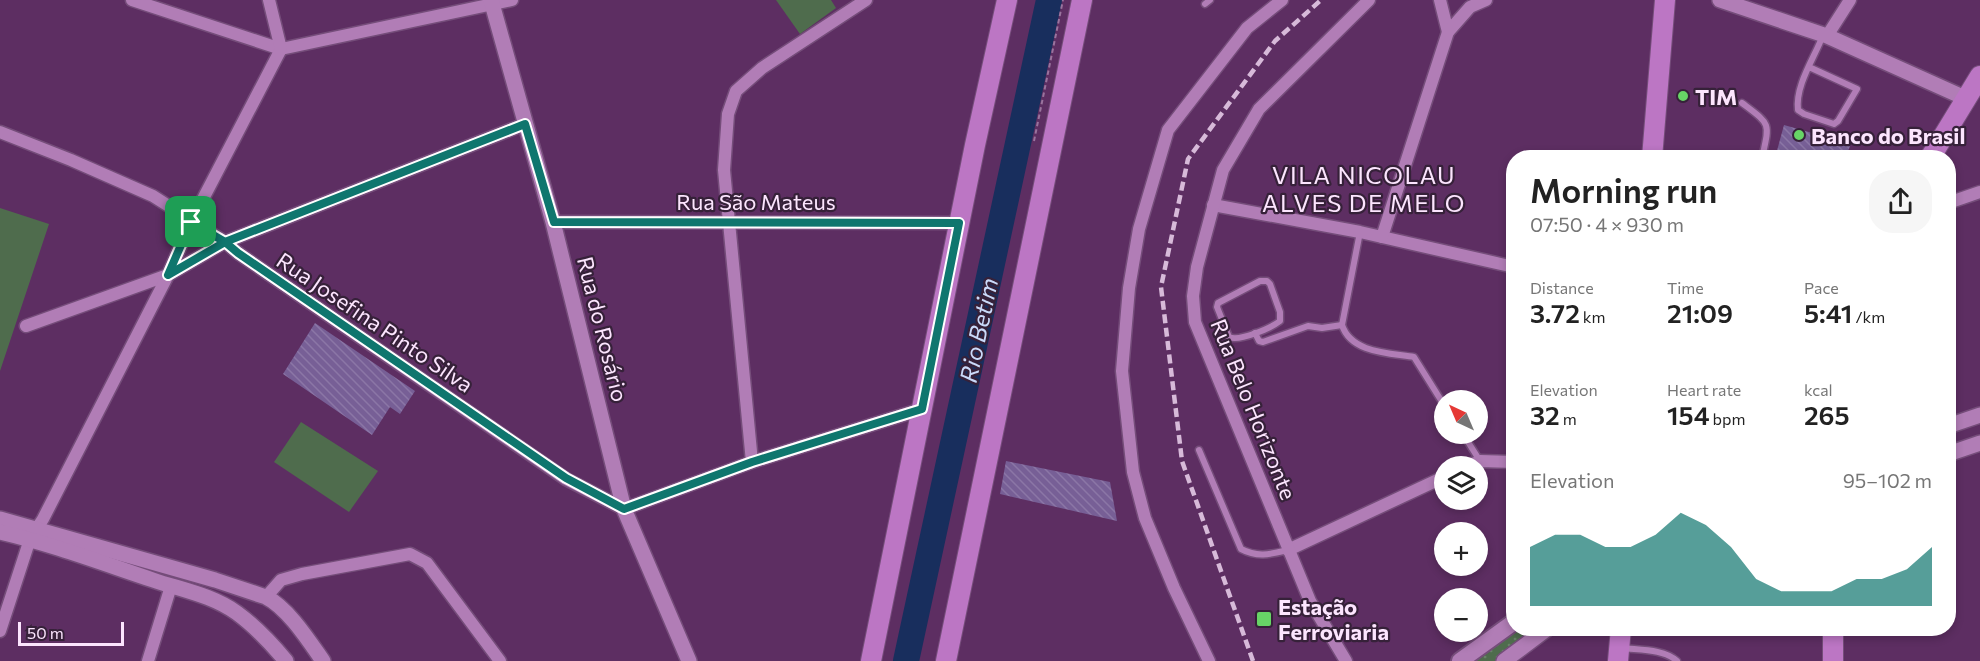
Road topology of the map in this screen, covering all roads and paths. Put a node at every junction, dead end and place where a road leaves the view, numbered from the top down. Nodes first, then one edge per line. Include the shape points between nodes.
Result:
1 (132, 0) edge
2 (268, 0) edge
3 (512, 0) edge
4 (866, 0) edge
5 (1007, 0) edge
6 (1082, 0) edge
7 (1282, 0) edge
8 (1369, 0) edge
9 (1440, 0) edge
10 (1486, 0) edge
11 (1665, 0) edge
12 (1720, 0) edge
13 (1850, 0) edge
14 (492, 2) edge
15 (1448, 32) junction
16 (1825, 35) junction
17 (281, 49) junction
18 (1809, 67) junction
19 (1980, 76) edge
20 (1965, 98) junction
21 (1742, 103) dead end
22 (525, 124) junction
23 (0, 132) edge
24 (1653, 150) edge
25 (1764, 150) edge
26 (1935, 150) edge
27 (1980, 192) edge
28 (1956, 200) edge
29 (1213, 205) junction
30 (191, 222) junction
31 (554, 222) junction
32 (730, 222) junction
33 (959, 223) junction
34 (1360, 232) junction
35 (1382, 237) junction
36 (225, 242) junction
37 (1506, 265) edge
38 (168, 275) junction
39 (1342, 325) junction
40 (26, 326) dead end
41 (1255, 333) junction
42 (1435, 390) edge
43 (922, 409) junction
44 (1980, 415) edge
45 (1956, 423) edge
46 (1980, 443) edge
47 (1199, 450) dead end
48 (1956, 451) edge
49 (1488, 461) edge
50 (752, 462) junction
51 (1506, 462) edge
52 (1434, 482) edge
53 (624, 509) junction
54 (0, 519) edge
55 (0, 532) edge
56 (34, 534) junction
57 (1288, 550) junction
58 (171, 586) junction
59 (266, 597) junction
60 (1506, 628) edge
61 (0, 631) edge
62 (1537, 636) edge
63 (1833, 636) edge
64 (1619, 646) edge
65 (148, 661) edge
66 (286, 661) edge
67 (323, 661) edge
68 (500, 661) edge
69 (689, 661) edge
70 (871, 661) edge
71 (946, 661) edge
72 (1209, 661) edge
73 (1346, 661) edge
74 (1460, 661) edge
75 (1504, 661) edge
76 (1677, 661) edge
77 (1833, 661) edge

1 - 17 street
2 - 17 street
3 - 14 street
4 - 32 street via 762,68 735,92 728,114 724,170
5 - 33 main road
6 - 71 main road
7 - 72 street via 1247,28 1168,130 1139,229 1129,288 1122,371 1133,472 1149,528
8 - 29 street, Rua Belo Horizonte via 1259,109 1223,170
9 - 15 street
10 - 15 street via 1470,7
11 - 24 main road
12 - 16 street
13 - 16 street
14 - 17 street
14 - 22 street, Rua do Rosário
15 - 35 street
16 - 18 lane
16 - 20 street
17 - 30 street
18 - 18 lane via 1857,89 1834,124 1798,110
19 - 20 main road
20 - 26 main road
21 - 25 lane via 1766,121
22 - 31 street, Rua do Rosário
22 - 36 street
23 - 30 street, Rua Josefina Pinto Silva via 153,196
27 - 28 street
29 - 34 street
29 - 57 street, Rua Belo Horizonte via 1197,267 1195,322
30 - 36 street, Rua Josefina Pinto Silva
30 - 38 street
31 - 32 street, Rua São Mateus
31 - 53 street, Rua do Rosário
32 - 33 street, Rua São Mateus
32 - 50 street
33 - 43 main road
34 - 35 street
34 - 39 lane
35 - 37 street
36 - 38 street
36 - 53 street, Rua Josefina Pinto Silva via 566,478
38 - 40 street
38 - 56 street
39 - 41 lane via 1308,326 1263,342
39 - 42 lane via 1345,335 1355,344 1414,357
41 - 41 lane via 1278,323 1281,317 1267,281 1260,281 1217,307 1229,337 1237,339
43 - 50 street
43 - 70 main road
44 - 45 street
46 - 48 street
47 - 57 lane via 1241,549 1265,555
49 - 51 street
50 - 53 street
52 - 57 street
53 - 69 street, Rua do Rosário
54 - 56 street
55 - 56 street
56 - 58 street
56 - 59 street via 215,580
56 - 61 street
57 - 73 street, Rua Belo Horizonte via 1310,601
58 - 65 street
58 - 66 street via 201,593 236,612 265,636
59 - 67 street via 292,620
59 - 68 street via 281,580 410,554 427,563
60 - 74 main road
62 - 75 street
63 - 77 main road
64 - 76 lane via 1656,651

